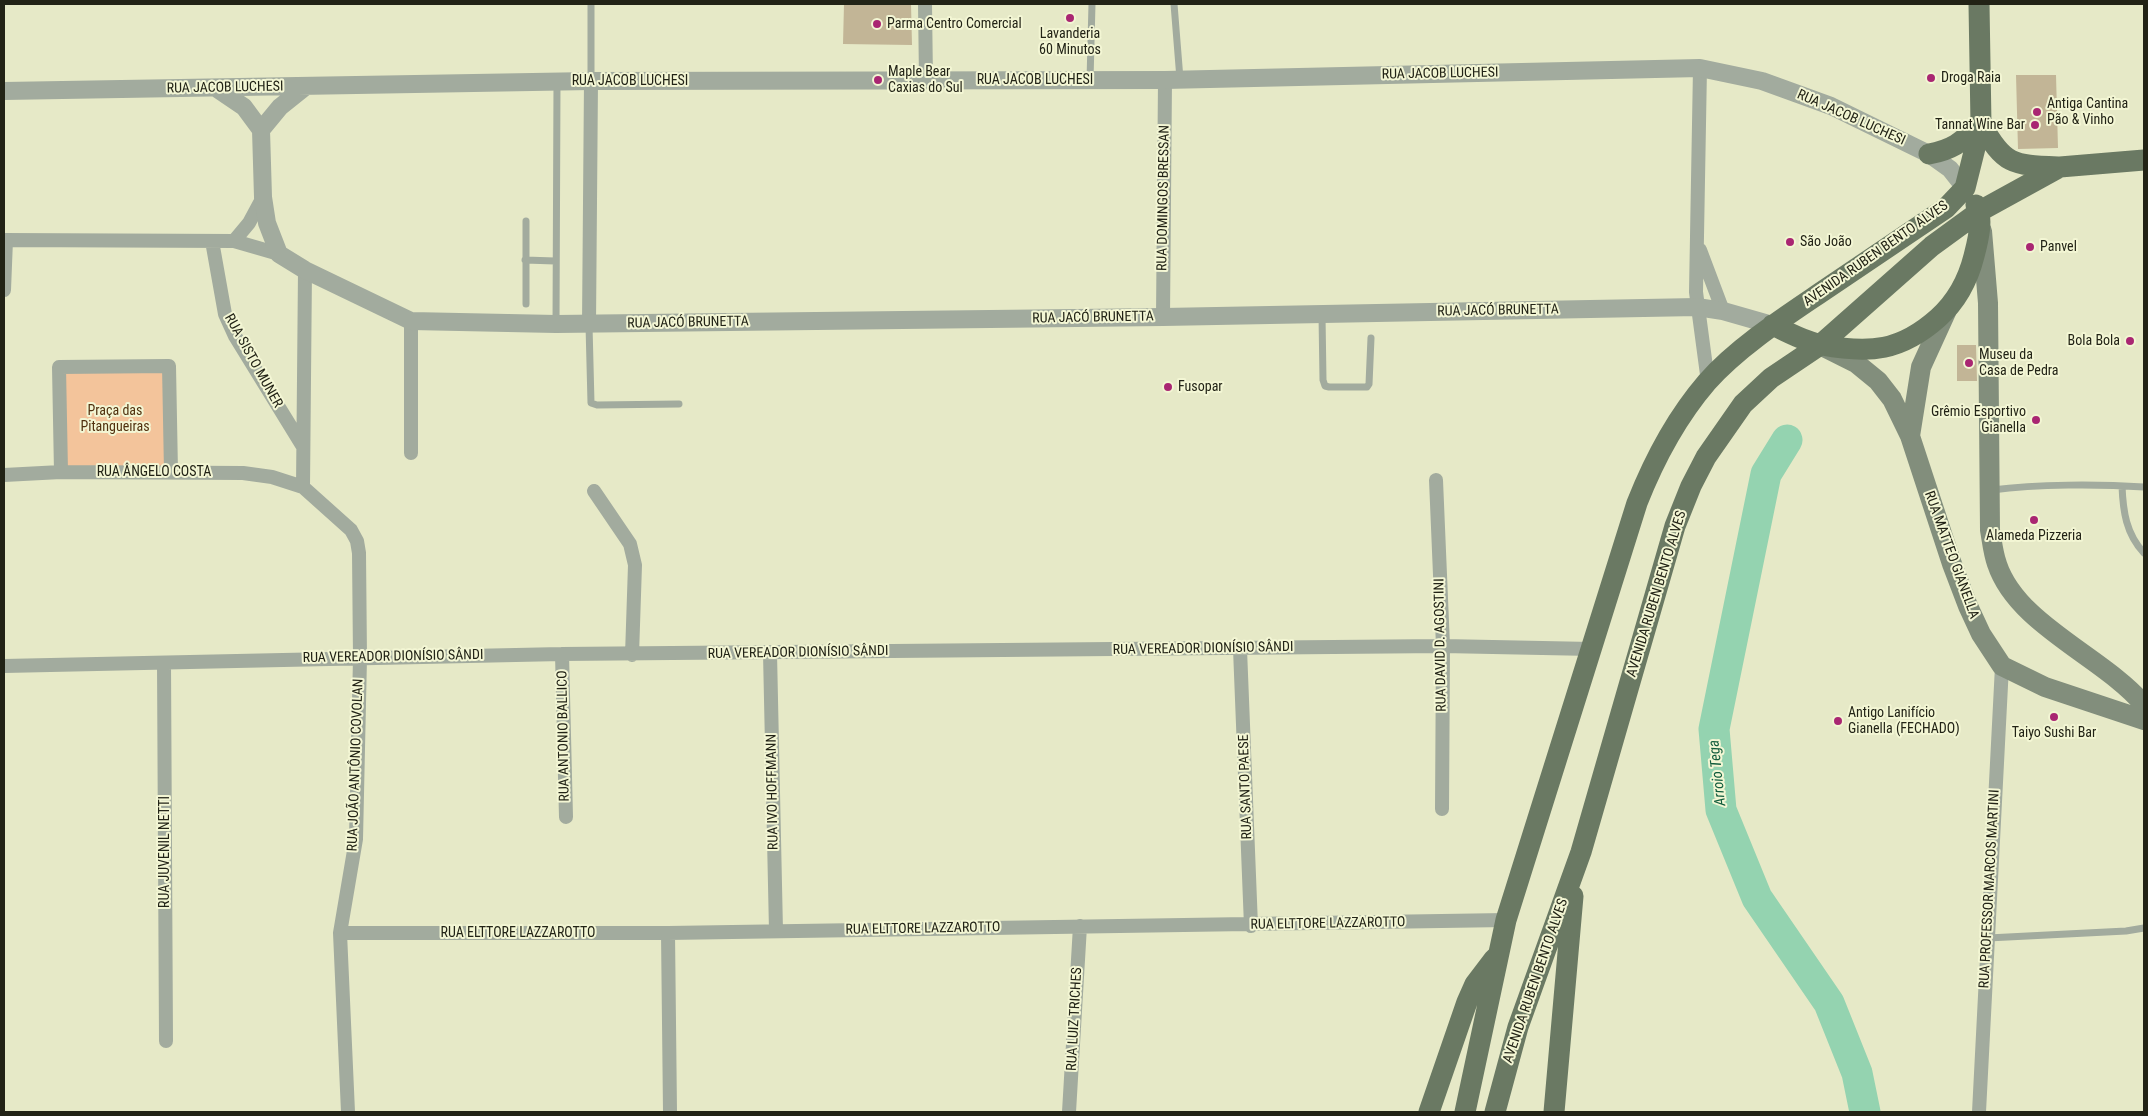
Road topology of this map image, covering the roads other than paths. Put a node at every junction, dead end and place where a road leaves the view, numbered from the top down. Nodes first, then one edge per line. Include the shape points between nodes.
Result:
1 (591, 4) edge
2 (925, 4) edge
3 (1092, 4) edge
4 (1174, 4) edge
5 (1979, 4) edge
6 (1700, 68) junction
7 (1172, 79) junction
8 (926, 80) junction
9 (1090, 80) junction
10 (591, 81) junction
11 (558, 82) junction
12 (305, 86) junction
13 (216, 88) junction
14 (4, 91) edge
15 (1981, 124) junction
16 (260, 130) junction
17 (1929, 154) junction
18 (2144, 160) edge
19 (2060, 167) junction
20 (1965, 188) junction
21 (263, 197) junction
22 (1980, 211) junction
23 (526, 221) dead end
24 (5, 240) edge
25 (212, 241) junction
26 (234, 241) junction
27 (1697, 242) junction
28 (279, 254) junction
29 (525, 260) junction
30 (555, 261) junction
31 (305, 270) junction
32 (4, 290) edge
33 (526, 304) dead end
34 (1697, 307) junction
35 (1947, 310) junction
36 (1723, 311) junction
37 (1322, 314) junction
38 (1163, 317) junction
39 (411, 321) junction
40 (556, 324) junction
41 (589, 324) junction
42 (1772, 326) junction
43 (1371, 338) dead end
44 (1820, 345) junction
45 (1708, 382) junction
46 (680, 404) dead end
47 (1910, 436) junction
48 (302, 446) junction
49 (411, 453) dead end
50 (61, 472) junction
51 (171, 472) junction
52 (4, 475) edge
53 (1436, 480) dead end
54 (2122, 486) junction
55 (303, 487) junction
56 (2144, 487) edge
57 (594, 491) dead end
58 (1989, 491) junction
59 (2144, 553) edge
60 (1443, 646) junction
61 (1240, 649) junction
62 (1592, 649) junction
63 (770, 653) junction
64 (562, 654) junction
65 (632, 655) junction
66 (360, 658) junction
67 (164, 663) junction
68 (4, 666) edge
69 (2002, 666) junction
70 (2144, 705) edge
71 (2144, 720) edge
72 (1442, 809) dead end
73 (566, 817) dead end
74 (1581, 852) junction
75 (1506, 920) junction
76 (1080, 926) junction
77 (1251, 926) junction
78 (2144, 928) edge
79 (776, 930) junction
80 (340, 933) junction
81 (668, 933) junction
82 (1988, 938) junction
83 (1498, 952) junction
84 (166, 1041) dead end
85 (348, 1112) edge
86 (670, 1112) edge
87 (1069, 1112) edge
88 (1429, 1112) edge
89 (1465, 1112) edge
90 (1495, 1112) edge
91 (1554, 1112) edge
92 (1979, 1112) edge

1 - 10 lane
2 - 8 street
3 - 9 lane
4 - 7 lane
5 - 15 main road
6 - 7 street, RUA JACOB LUCHESI
6 - 17 street, RUA JACOB LUCHESI via 1762,81 1830,106
6 - 27 street
7 - 9 street, RUA JACOB LUCHESI
7 - 38 street, RUA DOMINGOS BRESSAN
8 - 9 street, RUA JACOB LUCHESI
8 - 10 street, RUA JACOB LUCHESI
10 - 11 street, RUA JACOB LUCHESI
10 - 41 street
11 - 12 street, RUA JACOB LUCHESI
11 - 30 lane
12 - 13 street, RUA JACOB LUCHESI
12 - 16 street
13 - 14 street, RUA JACOB LUCHESI
13 - 16 street via 244,107
15 - 17 main road via 1948,151
15 - 19 main road via 1996,149 2014,163
15 - 20 main road, AVENIDA RUBEN BENTO ALVES
16 - 21 street
17 - 20 street, RUA JACOB LUCHESI via 1950,169
18 - 19 main road, AVENIDA RUBEN BENTO ALVES
19 - 22 main road, AVENIDA RUBEN BENTO ALVES
20 - 22 main road
20 - 42 main road, AVENIDA RUBEN BENTO ALVES via 1946,208
21 - 26 street via 249,223
21 - 28 street via 267,223
22 - 35 main road via 1977,245 1969,277
22 - 44 main road, AVENIDA RUBEN BENTO ALVES via 1932,246
22 - 58 main road via 1987,278
23 - 29 lane
24 - 25 street
24 - 32 street
25 - 26 street
25 - 48 street, RUA SISTO MUNER via 225,314
26 - 28 street
27 - 34 street
27 - 36 street
28 - 31 street
29 - 30 lane
29 - 33 lane
30 - 40 lane
31 - 39 street
31 - 48 street, RUA SISTO MUNER
34 - 36 street, RUA JACÓ BRUNETTA
34 - 37 street, RUA JACÓ BRUNETTA
34 - 45 street
35 - 44 main road via 1922,333 1901,343 1861,350
35 - 47 main road via 1921,367
36 - 42 street, RUA JACÓ BRUNETTA
37 - 38 street, RUA JACÓ BRUNETTA
37 - 43 lane via 1325,386 1369,384
38 - 41 street, RUA JACÓ BRUNETTA
39 - 40 street, RUA JACÓ BRUNETTA
39 - 49 street
40 - 41 street, RUA JACÓ BRUNETTA
41 - 46 lane via 591,403
42 - 44 main road
42 - 45 main road, AVENIDA RUBEN BENTO ALVES
44 - 47 main road, RUA MATTEO GIANELLA via 1856,363 1878,381 1892,399
44 - 74 main road, AVENIDA RUBEN BENTO ALVES via 1772,378 1743,404 1691,486 1675,526
45 - 62 main road, AVENIDA RUBEN BENTO ALVES via 1679,420 1648,476
47 - 69 main road, RUA MATTEO GIANELLA via 1968,606
48 - 55 street, RUA SISTO MUNER
50 - 51 street, RUA ÂNGELO COSTA
50 - 51 street via 59,367 168,366
50 - 52 street, RUA ÂNGELO COSTA
51 - 55 street, RUA ÂNGELO COSTA via 243,473 272,477
53 - 60 street, RUA DAVID D. AGOSTINI
54 - 56 lane
54 - 58 lane via 2012,487
54 - 59 lane via 2123,516
55 - 66 street via 351,530 357,540
57 - 65 street via 630,544 635,564
58 - 70 main road via 1990,530 1997,564 2009,588 2061,638 2111,674
60 - 61 street, RUA VEREADOR DIONÍSIO SÂNDI
60 - 62 street, RUA VEREADOR DIONÍSIO SÂNDI
60 - 72 street, RUA DAVID D. AGOSTINI
61 - 63 street, RUA VEREADOR DIONÍSIO SÂNDI
61 - 77 street, RUA SANTO PAESE
62 - 75 main road, AVENIDA RUBEN BENTO ALVES
63 - 65 street, RUA VEREADOR DIONÍSIO SÂNDI
63 - 79 street, RUA IVO HOFFMANN
64 - 65 street, RUA VEREADOR DIONÍSIO SÂNDI
64 - 66 street, RUA VEREADOR DIONÍSIO SÂNDI
64 - 73 street, RUA ANTONIO BALLICO
66 - 67 street, RUA VEREADOR DIONÍSIO SÂNDI
66 - 80 street, RUA JOÃO ANTÔNIO COVOLAN via 356,839
67 - 68 street, RUA VEREADOR DIONÍSIO SÂNDI
67 - 84 street, RUA JUVENIL NETTI
69 - 71 main road, RUA MATTEO GIANELLA via 2045,688
69 - 82 street, RUA PROFESSOR MARCOS MARTINI
74 - 90 main road, AVENIDA RUBEN BENTO ALVES via 1518,1027
74 - 91 main road via 1574,893
75 - 77 street, RUA ELTTORE LAZZAROTTO
75 - 83 main road, AVENIDA RUBEN BENTO ALVES
76 - 77 street, RUA ELTTORE LAZZAROTTO
76 - 79 street, RUA ELTTORE LAZZAROTTO
76 - 87 street, RUA LUIZ TRICHES
78 - 82 lane
79 - 81 street, RUA ELTTORE LAZZAROTTO
80 - 81 street, RUA ELTTORE LAZZAROTTO
80 - 85 street, RUA JOÃO ANTÔNIO COVOLAN
81 - 86 street
82 - 92 street, RUA PROFESSOR MARCOS MARTINI
83 - 88 main road via 1475,984 1467,1002
83 - 89 main road, AVENIDA RUBEN BENTO ALVES

